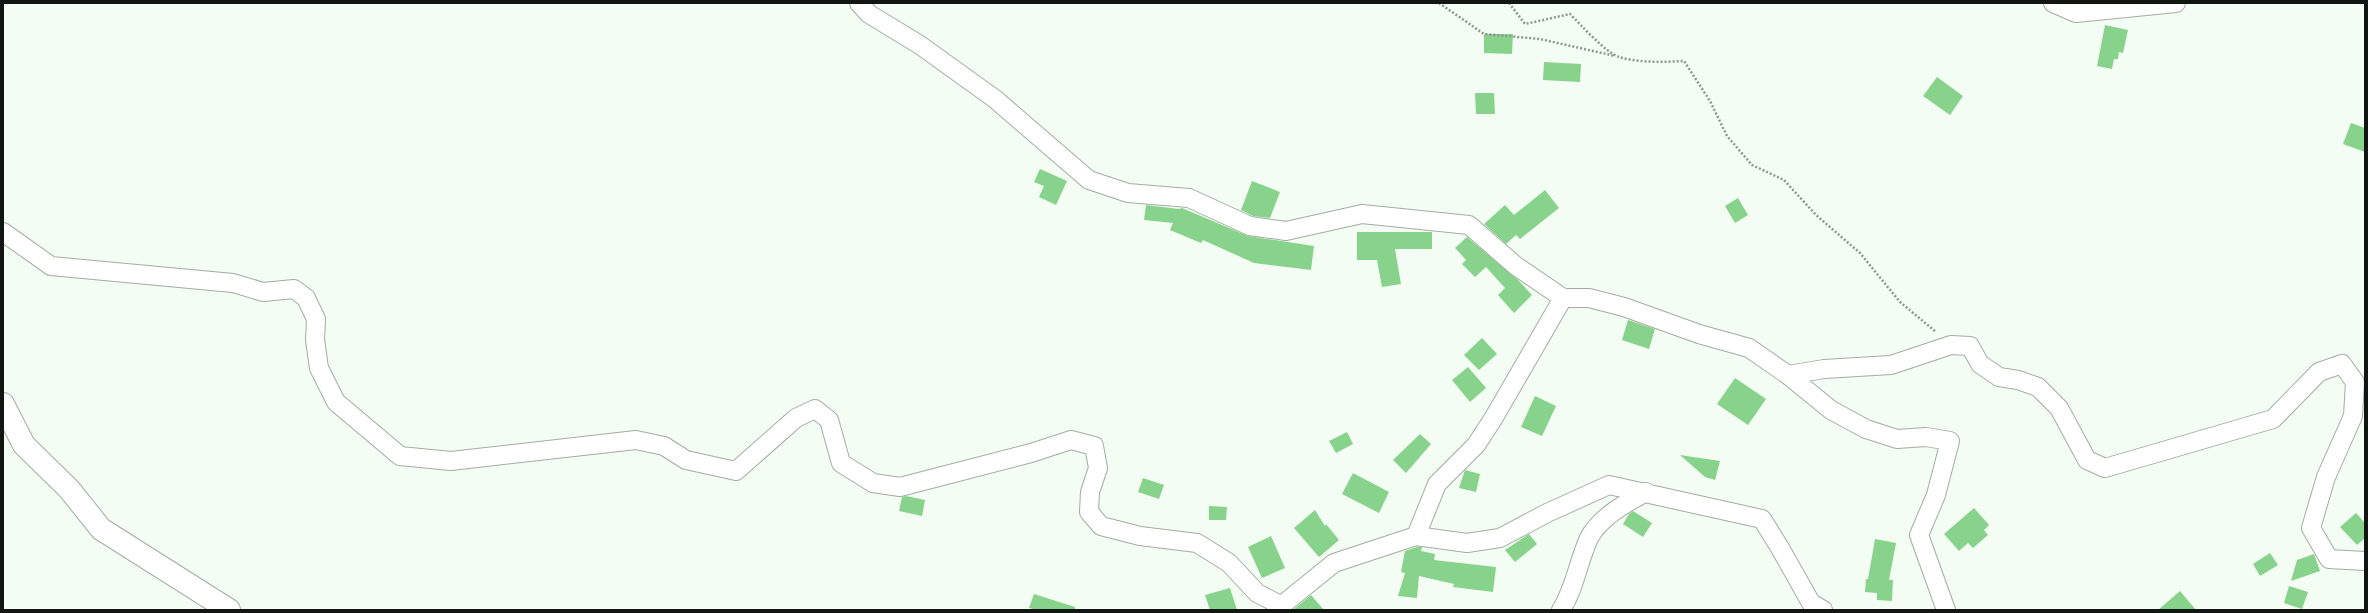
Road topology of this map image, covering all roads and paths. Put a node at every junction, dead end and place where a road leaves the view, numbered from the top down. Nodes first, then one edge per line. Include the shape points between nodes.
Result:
1 (859, 3) edge
2 (1439, 3) edge
3 (1509, 3) edge
4 (2053, 3) edge
5 (2176, 3) edge
6 (1618, 57) junction
7 (3, 232) edge
8 (1563, 298) junction
9 (1952, 345) junction
10 (1788, 375) junction
11 (3, 404) edge
12 (1646, 492) junction
13 (1416, 536) junction
14 (2365, 561) edge
15 (1279, 608) edge
16 (229, 610) edge
17 (1562, 610) edge
18 (1823, 610) edge
19 (1946, 610) edge

1 - 8 street via 869,14 920,45 995,99 1089,180 1128,193 1189,198 1250,226 1286,231 1362,214 1469,225 1516,266
2 - 6 path via 1484,34 1540,39
3 - 6 path via 1525,24 1570,14 1590,35
4 - 5 street via 2076,13
6 - 9 path via 1665,62 1684,61 1710,100 1727,136 1752,165 1784,180 1816,215 1860,254 1900,302
7 - 15 street via 51,266 233,283 263,292 294,289 306,298 316,319 315,340 320,368 336,402 400,456 451,462 636,440 664,446 686,460 736,471 796,418 814,409 829,420 841,463 873,483 900,487 1071,440 1094,446 1098,468 1090,492 1089,512 1100,526 1140,536 1197,542 1229,564 1257,593
8 - 10 street via 1589,298 1624,307 1698,334 1748,348
8 - 13 street via 1476,445 1437,484
9 - 10 street via 1891,365 1824,369
9 - 14 street via 1970,346 1980,364 1999,377 2038,387 2058,408 2087,460 2105,468 2273,420 2319,372 2342,364 2355,382 2353,416 2326,477 2311,528 2328,559
10 - 19 street via 1830,410 1866,429 1897,439 1926,437 1950,441 1936,495 1920,535
11 - 16 street via 24,445 69,489 101,529
12 - 13 street via 1608,485 1500,538 1467,543
12 - 17 street via 1614,511 1590,538 1570,597
12 - 18 street via 1762,519 1811,604
13 - 15 street via 1334,563

